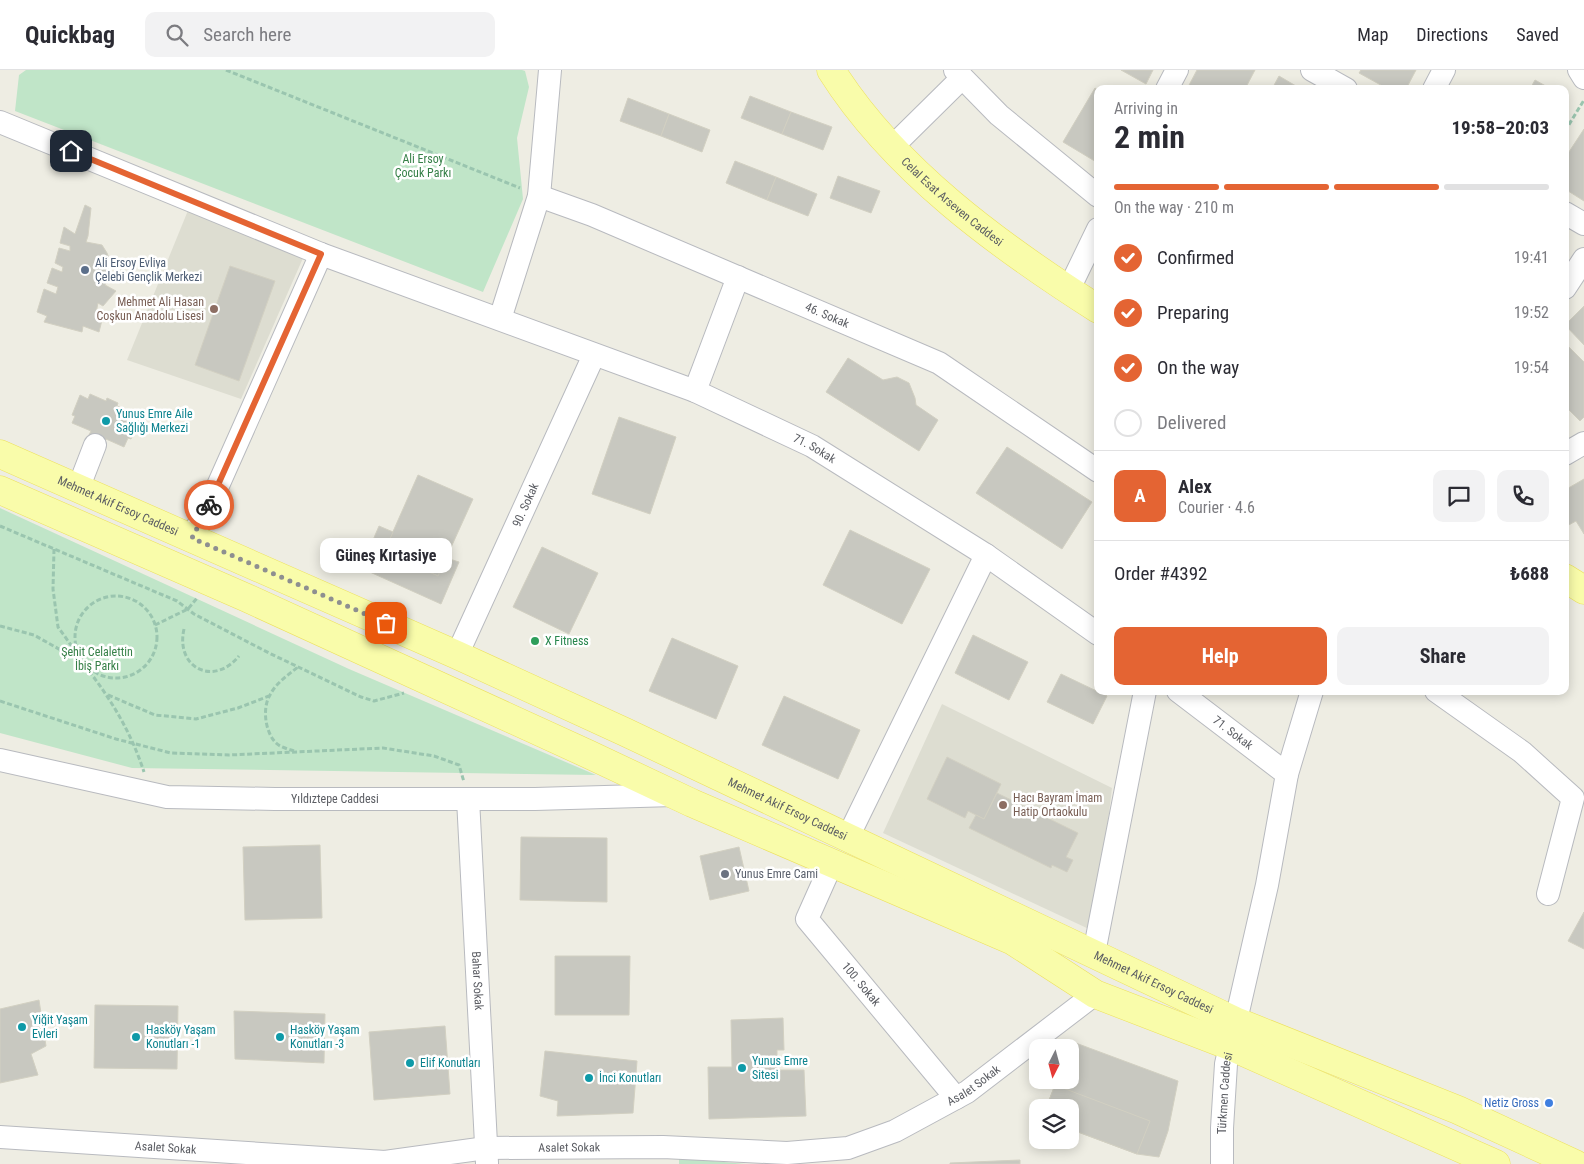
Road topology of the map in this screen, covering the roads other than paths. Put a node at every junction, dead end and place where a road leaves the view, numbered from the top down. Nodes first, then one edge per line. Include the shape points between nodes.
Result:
1 (550, 70) edge
2 (831, 70) edge
3 (1177, 70) edge
4 (1312, 70) edge
5 (1444, 70) edge
6 (1579, 70) edge
7 (959, 74) edge
8 (1584, 78) edge
9 (1169, 85) edge
10 (1339, 85) edge
11 (1436, 85) edge
12 (0, 122) edge
13 (892, 147) junction
14 (1094, 193) edge
15 (540, 196) junction
16 (1569, 215) edge
17 (1584, 224) edge
18 (1094, 237) edge
19 (321, 254) junction
20 (1584, 259) edge
21 (738, 278) junction
22 (1569, 282) edge
23 (1068, 291) junction
24 (1094, 307) edge
25 (500, 319) junction
26 (594, 355) junction
27 (695, 391) junction
28 (96, 445) dead end
29 (0, 454) edge
30 (1094, 468) edge
31 (78, 489) junction
32 (0, 490) edge
33 (192, 538) junction
34 (986, 555) junction
35 (1569, 581) edge
36 (1584, 590) edge
37 (1094, 631) edge
38 (457, 655) junction
39 (1144, 695) edge
40 (1183, 695) edge
41 (1311, 695) edge
42 (1442, 695) edge
43 (0, 760) edge
44 (1287, 774) junction
45 (674, 795) junction
46 (468, 799) junction
47 (848, 838) junction
48 (832, 862) junction
49 (1548, 894) dead end
50 (1094, 953) junction
51 (1095, 994) junction
52 (1232, 1034) junction
53 (956, 1098) junction
54 (0, 1137) edge
55 (183, 1156) edge
56 (487, 1156) edge
57 (787, 1158) edge
58 (1222, 1164) edge
59 (1496, 1164) edge
60 (1574, 1164) edge

1 - 15 street
2 - 13 main road, Celal Esat Arseven Caddesi
3 - 9 street
4 - 10 street
5 - 11 street
6 - 8 street
7 - 13 street
7 - 14 street via 999,115
12 - 19 street, 71. Sokak
13 - 23 main road, Celal Esat Arseven Caddesi via 966,216
15 - 21 street, 46. Sokak
15 - 25 street
16 - 17 street
18 - 23 street
19 - 25 street, 71. Sokak
19 - 33 street
20 - 22 street
21 - 27 street
21 - 30 street, 46. Sokak via 939,363
23 - 24 main road, Celal Esat Arseven Caddesi
25 - 26 street, 71. Sokak
26 - 27 street, 71. Sokak
26 - 38 street, 90. Sokak
27 - 34 street, 71. Sokak via 812,446
28 - 31 street
29 - 31 main road, Mehmet Akif Ersoy Caddesi
31 - 33 main road, Mehmet Akif Ersoy Caddesi
32 - 45 main road, Mehmet Akif Ersoy Caddesi via 432,682
33 - 38 main road, Mehmet Akif Ersoy Caddesi
34 - 37 street, 71. Sokak
34 - 47 street
35 - 36 main road
38 - 47 main road, Mehmet Akif Ersoy Caddesi
39 - 50 street
40 - 44 street, 71. Sokak
41 - 44 street, Türkmen Caddesi
42 - 49 street via 1522,752 1573,798
43 - 46 street, Yıldıztepe Caddesi via 167,797
44 - 52 street, Türkmen Caddesi via 1267,885
45 - 46 street, Yıldıztepe Caddesi
45 - 48 main road, Mehmet Akif Ersoy Caddesi
46 - 56 street, Bahar Sokak
47 - 50 main road, Mehmet Akif Ersoy Caddesi
48 - 51 main road, Mehmet Akif Ersoy Caddesi via 1013,941
48 - 53 street, 100. Sokak via 807,919
50 - 52 main road, Mehmet Akif Ersoy Caddesi
51 - 52 main road, Mehmet Akif Ersoy Caddesi
51 - 53 street, Asalet Sokak
52 - 58 street, Türkmen Caddesi via 1226,1064
52 - 59 main road, Mehmet Akif Ersoy Caddesi
52 - 60 main road, Mehmet Akif Ersoy Caddesi via 1458,1110
53 - 57 street, Asalet Sokak via 895,1131 848,1148
54 - 55 street, Asalet Sokak
55 - 56 street, Asalet Sokak via 385,1162
56 - 57 street, Asalet Sokak via 663,1147

